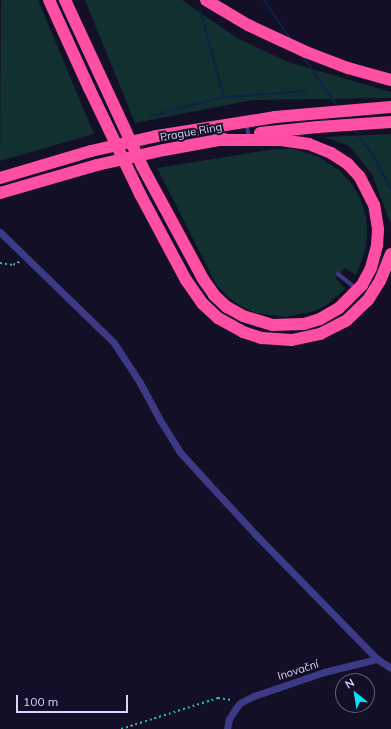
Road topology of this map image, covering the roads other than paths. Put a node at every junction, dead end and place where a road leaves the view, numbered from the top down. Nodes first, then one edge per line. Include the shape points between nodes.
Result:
1 (49, 0) edge
2 (65, 0) edge
3 (206, 0) edge
4 (391, 80) edge
5 (391, 107) edge
6 (246, 120) junction
7 (391, 122) edge
8 (250, 135) junction
9 (216, 140) junction
10 (0, 178) edge
11 (0, 193) edge
12 (0, 232) edge
13 (391, 254) edge
14 (338, 274) dead end
15 (358, 290) junction
16 (377, 659) junction
17 (391, 668) edge
18 (227, 729) edge

1 - 13 highway via 140,194 186,280 203,304 218,318 243,332 267,339 292,340 320,334 347,320 368,300 380,281
2 - 15 highway via 157,195 203,279 218,299 248,319 286,326 304,324 327,315
3 - 4 highway via 273,38 348,68
5 - 6 highway, Prague Ring
6 - 8 lane
6 - 10 highway, Prague Ring, bridge via 91,151
7 - 8 highway, Prague Ring
8 - 9 highway, Prague Ring
9 - 11 highway, Prague Ring, bridge via 97,165
9 - 15 highway via 282,140 303,143 331,153 356,172 372,200 378,229 374,258
12 - 16 street via 114,343 180,451 256,535
14 - 15 lane
16 - 17 street
16 - 18 street, Inovační via 324,672 254,696 240,703 229,719

